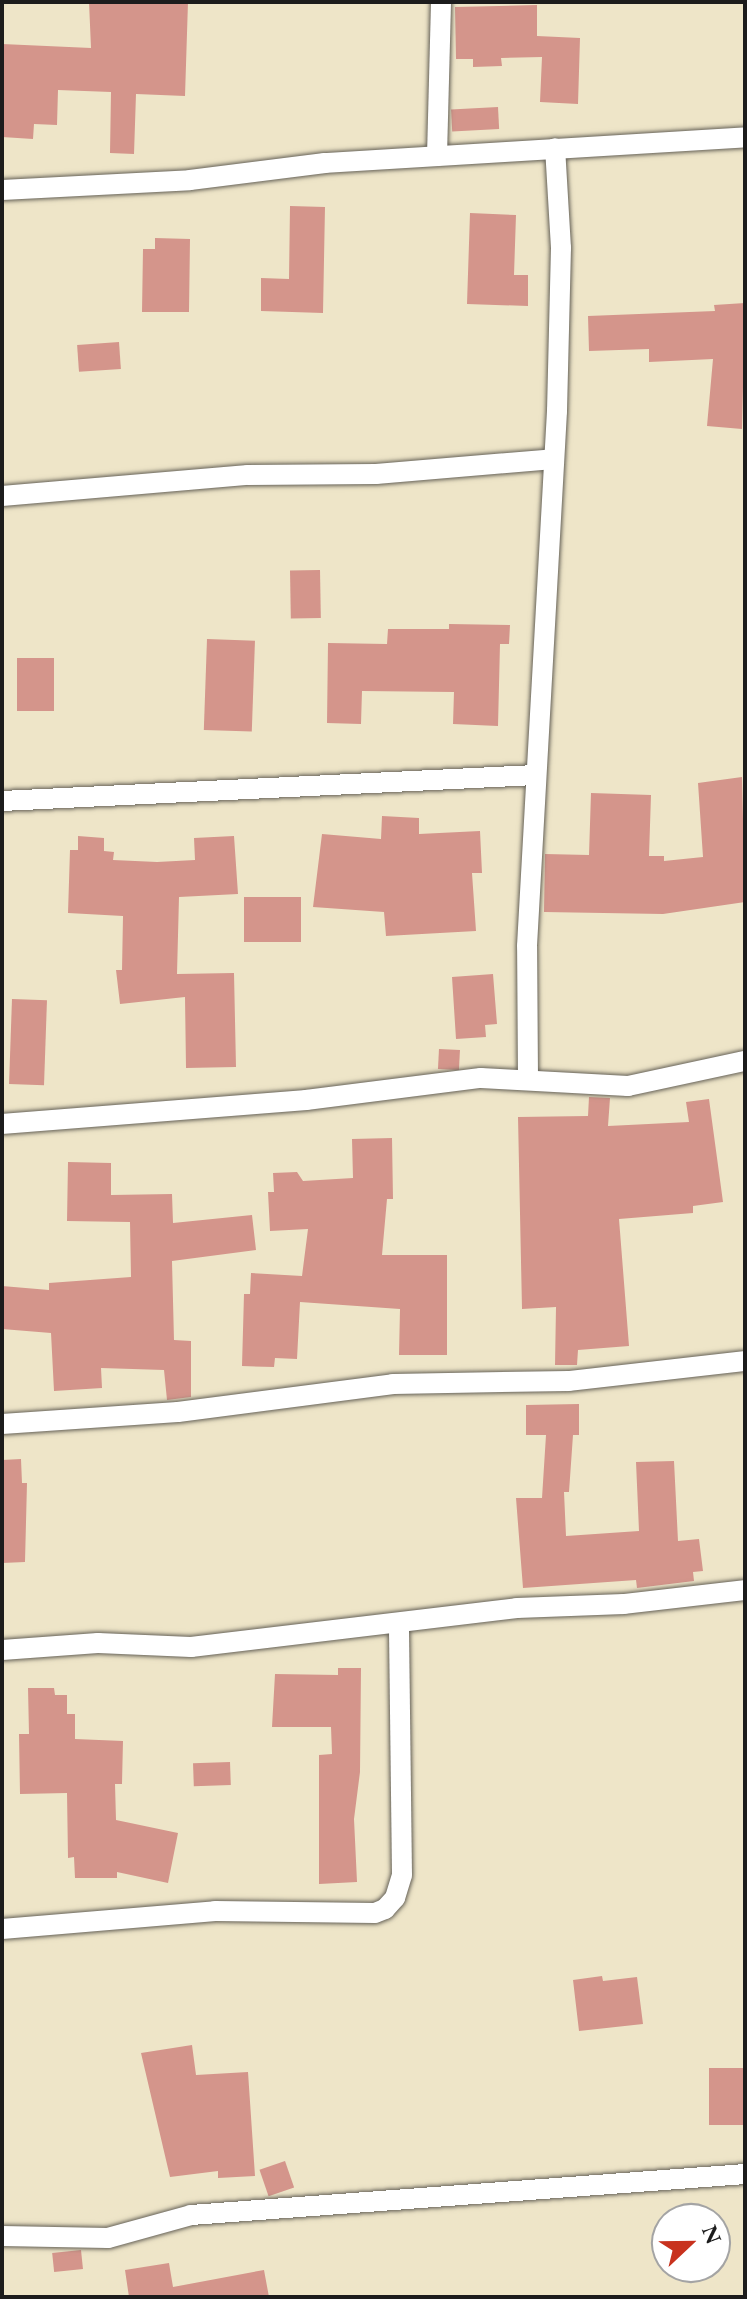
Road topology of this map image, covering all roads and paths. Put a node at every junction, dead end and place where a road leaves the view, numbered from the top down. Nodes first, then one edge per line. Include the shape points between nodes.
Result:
1 (441, 2) edge
2 (745, 137) edge
3 (555, 148) junction
4 (437, 156) junction
5 (2, 190) edge
6 (553, 459) junction
7 (2, 496) edge
8 (535, 775) junction
9 (2, 801) edge
10 (745, 1061) edge
11 (528, 1077) junction
12 (2, 1124) edge
13 (745, 1361) edge
14 (2, 1424) edge
15 (745, 1590) edge
16 (399, 1623) junction
17 (2, 1650) edge
18 (2, 1929) edge
19 (745, 2174) edge
20 (2, 2236) edge

1 - 4 street
2 - 3 street
3 - 4 street
3 - 6 street via 561,248
4 - 5 street via 190,180
6 - 7 street via 376,474 248,475
6 - 8 street
8 - 9 street
8 - 11 street
10 - 11 street via 628,1086
11 - 12 street
13 - 14 street via 569,1381 393,1384 178,1412
15 - 16 street
16 - 17 street via 191,1647 98,1643
16 - 18 street via 402,1875 395,1898 385,1909 215,1911
19 - 20 street via 191,2215 108,2238

